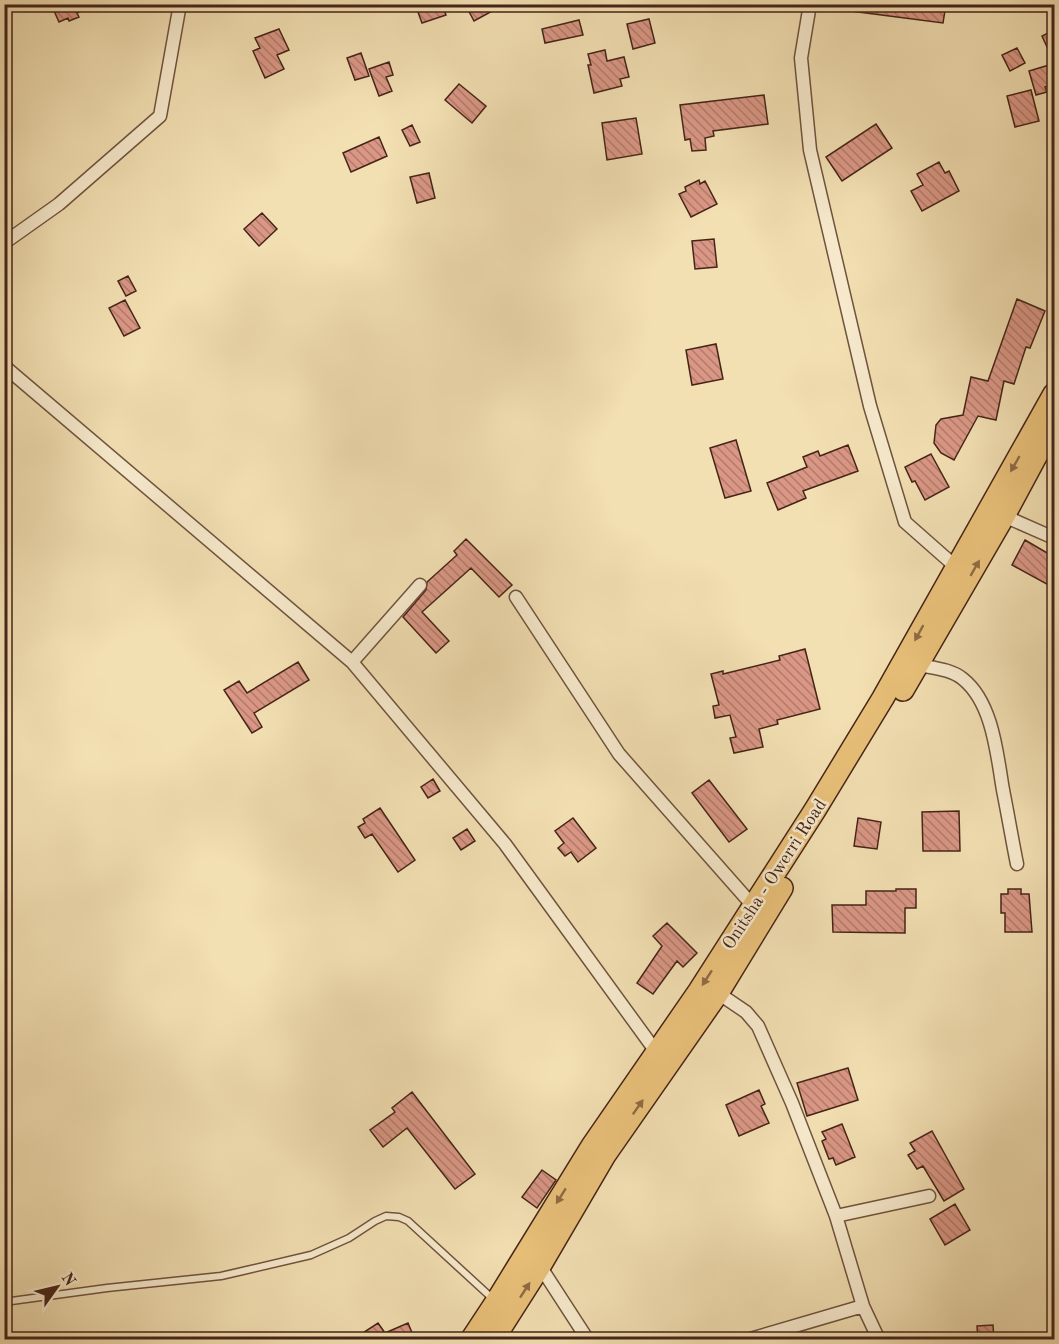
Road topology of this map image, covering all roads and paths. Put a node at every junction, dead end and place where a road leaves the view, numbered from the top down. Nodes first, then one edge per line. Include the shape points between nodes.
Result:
1 (180, 4) edge
2 (810, 4) edge
3 (4, 243) edge
4 (4, 366) edge
5 (1054, 394) edge
6 (1054, 423) edge
7 (1004, 516) junction
8 (1054, 538) edge
9 (956, 567) junction
10 (420, 585) dead end
11 (516, 597) dead end
12 (352, 662) junction
13 (918, 665) junction
14 (1017, 864) dead end
15 (754, 907) junction
16 (718, 993) junction
17 (657, 1053) junction
18 (929, 1196) dead end
19 (836, 1216) junction
20 (540, 1266) junction
21 (4, 1302) edge
22 (496, 1302) junction
23 (864, 1306) junction
24 (471, 1340) edge
25 (493, 1340) edge
26 (588, 1340) edge
27 (747, 1340) edge
28 (879, 1340) edge

1 - 3 street via 160,116 59,204
2 - 9 street via 801,58 810,150 870,406 905,522
4 - 12 street
5 -> 9 highway, Onitsha - Owerri Road
6 - 7 highway, Onitsha - Owerri Road
7 - 8 street
13 -> 7 highway, Onitsha - Owerri Road
9 -> 15 highway, Onitsha - Owerri Road via 884,698
10 - 12 street
11 - 15 street via 620,754
12 - 17 street via 505,844
13 - 14 street via 962,678 983,707 992,729
13 - 16 highway, Onitsha - Owerri Road
15 -> 17 highway, Onitsha - Owerri Road
16 - 19 street via 746,1012 758,1026
20 -> 16 highway, Onitsha - Owerri Road via 605,1155
17 -> 22 highway, Onitsha - Owerri Road via 592,1146
18 - 19 street
19 - 23 street
25 -> 20 highway, Onitsha - Owerri Road
20 - 26 street
21 - 22 lane via 221,1276 280,1263 311,1255 386,1216 408,1221
22 - 24 highway, Onitsha - Owerri Road
23 - 27 street
23 - 28 street

